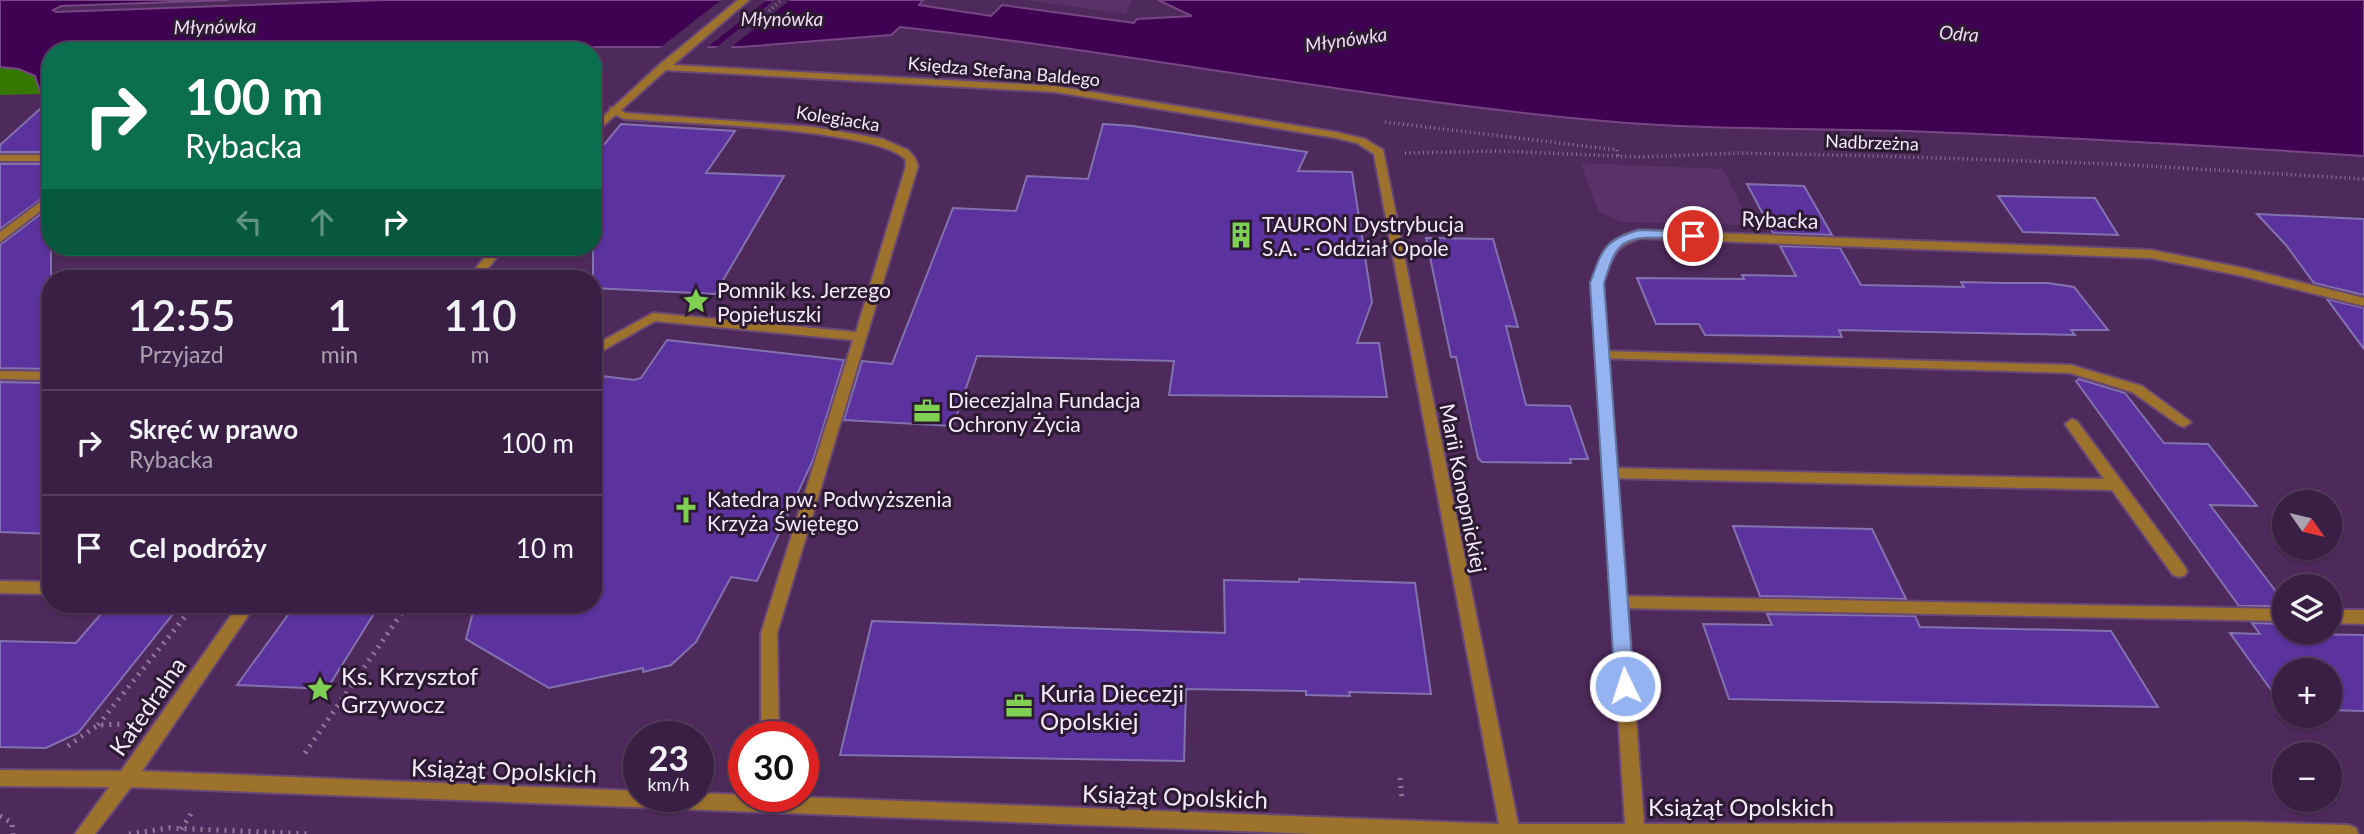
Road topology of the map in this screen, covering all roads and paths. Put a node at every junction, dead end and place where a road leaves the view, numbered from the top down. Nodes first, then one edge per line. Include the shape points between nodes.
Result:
1 (744, 0) edge
2 (662, 67) junction
3 (614, 110) junction
4 (1384, 122) dead end
5 (602, 123) edge
6 (1379, 152) junction
7 (1618, 156) junction
8 (0, 158) edge
9 (42, 158) edge
10 (2364, 179) edge
11 (42, 204) edge
12 (0, 238) edge
13 (492, 256) edge
14 (480, 270) edge
15 (2364, 302) edge
16 (861, 337) junction
17 (602, 347) edge
18 (1602, 355) junction
19 (0, 375) edge
20 (42, 376) edge
21 (2184, 422) dead end
22 (2072, 424) dead end
23 (1610, 472) junction
24 (2117, 485) junction
25 (2179, 570) dead end
26 (0, 587) edge
27 (42, 588) edge
28 (1619, 602) junction
29 (188, 613) edge
30 (242, 613) edge
31 (402, 613) edge
32 (2272, 615) edge
33 (2342, 616) edge
34 (2364, 617) edge
35 (770, 721) edge
36 (164, 724) junction
37 (98, 725) junction
38 (66, 747) dead end
39 (305, 753) dead end
40 (0, 778) edge
41 (126, 779) junction
42 (728, 800) edge
43 (819, 803) edge
44 (0, 816) edge
45 (1635, 830) junction
46 (1510, 833) edge
47 (13, 834) edge
48 (84, 834) edge
49 (130, 834) edge
50 (311, 834) edge
51 (2349, 834) edge

1 - 2 street
2 - 3 street
2 - 6 street, Księdza Stefana Baldego via 1055,89 1336,135 1361,141
3 - 5 street
3 - 16 street, Kolegiacka via 624,116 814,130 883,142 904,152 912,166
4 - 7 path via 1617,150
6 - 7 path, Nadbrzeżna
6 - 46 street, Marii Konopnickiej
7 - 10 path, Nadbrzeżna via 1890,156
8 - 9 street
11 - 12 street
13 - 14 street
15 - 18 street, Rybacka via 2151,254 1639,234 1617,242 1597,283
16 - 17 street via 653,317
16 - 35 street, Kolegiacka via 769,633
18 - 21 street via 2071,369 2137,389
18 - 23 street, Rybacka
19 - 20 street
22 - 24 street
23 - 24 street
23 - 28 street, Rybacka
24 - 25 street
26 - 27 street
28 - 32 street
28 - 45 street, Rybacka
29 - 37 path
30 - 36 street, Katedralna
31 - 39 path
33 - 34 street
36 - 37 path
36 - 41 street, Katedralna
37 - 38 path
40 - 41 street, Książąt Opolskich
41 - 42 street, Książąt Opolskich
41 - 48 street, Katedralna
43 - 46 street, Książąt Opolskich
44 - 47 path via 12,823
45 - 46 street, Książąt Opolskich
45 - 51 street, Książąt Opolskich
49 - 50 path via 169,828

